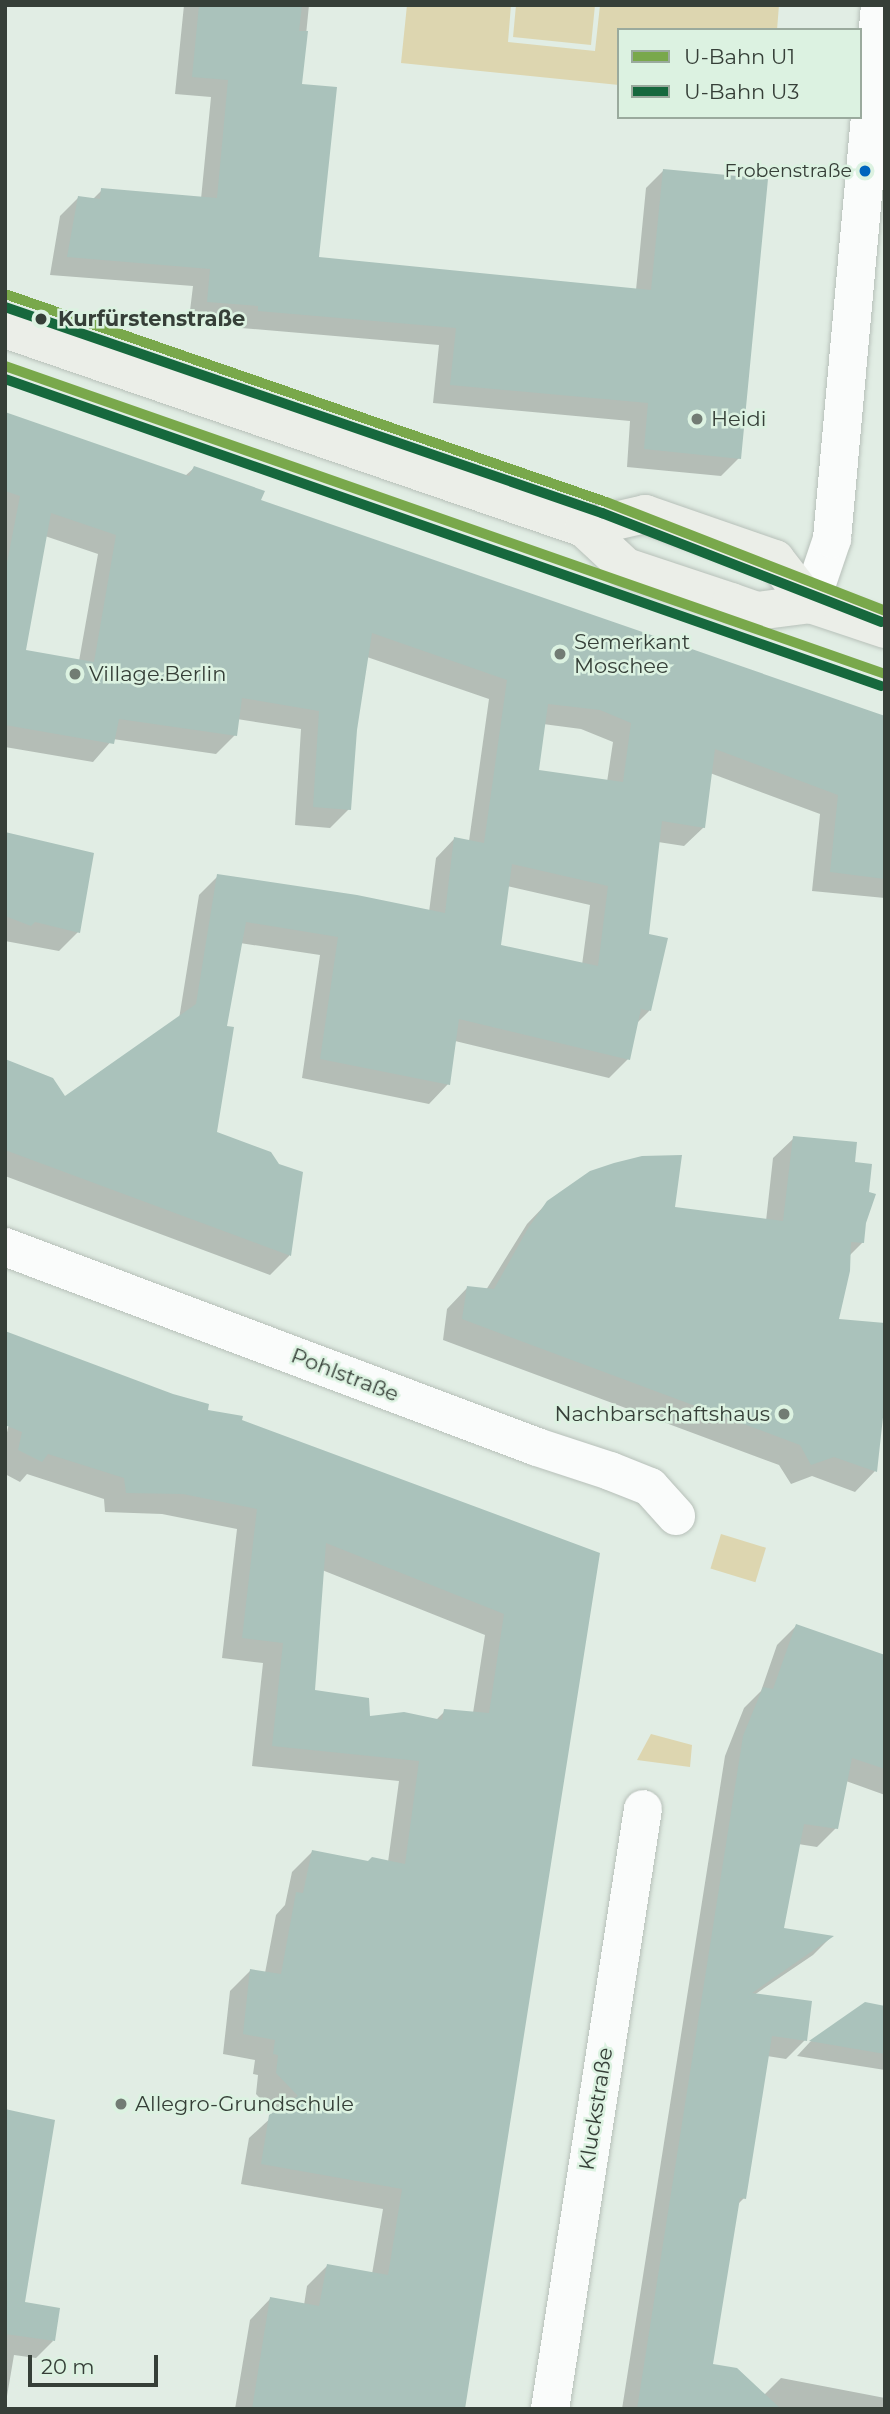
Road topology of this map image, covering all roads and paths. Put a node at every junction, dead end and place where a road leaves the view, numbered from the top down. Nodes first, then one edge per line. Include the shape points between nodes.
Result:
1 (880, 5) edge
2 (5, 329) edge
3 (584, 528) junction
4 (810, 604) junction
5 (885, 629) edge
6 (5, 1247) edge
7 (676, 1516) dead end
8 (643, 1809) dead end
9 (550, 2409) edge

1 - 4 street via 832,539
2 - 3 street
3 - 4 street via 626,567 744,607 757,611
3 - 4 street via 645,514 775,559
4 - 5 street
6 - 7 street, Pohlstraße via 650,1487
8 - 9 street, Kluckstraße

